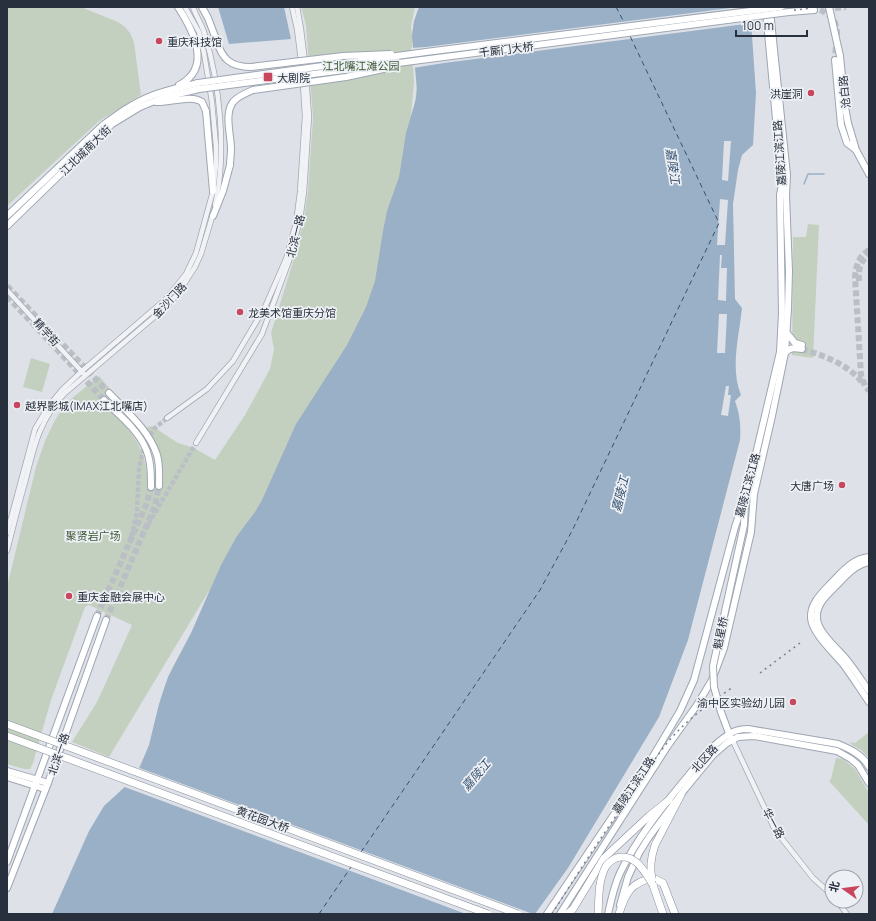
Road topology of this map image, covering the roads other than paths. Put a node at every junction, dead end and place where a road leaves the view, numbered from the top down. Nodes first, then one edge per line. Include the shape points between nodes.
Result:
1 (178, 7) edge
2 (185, 7) edge
3 (193, 7) edge
4 (202, 7) edge
5 (292, 7) edge
6 (297, 7) edge
7 (781, 7) edge
8 (829, 7) edge
9 (767, 8) edge
10 (814, 10) dead end
11 (426, 52) junction
12 (428, 59) junction
13 (835, 60) tunnel mouth
14 (199, 86) junction
15 (164, 92) junction
16 (152, 102) junction
17 (856, 150) junction
18 (869, 174) edge
19 (784, 175) junction
20 (213, 191) junction
21 (7, 216) edge
22 (213, 216) junction
23 (7, 226) edge
24 (7, 290) edge
25 (786, 332) junction
26 (785, 353) junction
27 (84, 373) junction
28 (109, 393) tunnel mouth
29 (104, 400) tunnel mouth
30 (167, 418) tunnel mouth
31 (196, 443) tunnel mouth
32 (159, 486) tunnel mouth
33 (151, 487) tunnel mouth
34 (746, 495) junction
35 (7, 533) edge
36 (7, 551) edge
37 (869, 557) edge
38 (869, 562) edge
39 (97, 616) tunnel mouth
40 (106, 620) tunnel mouth
41 (869, 691) edge
42 (869, 702) edge
43 (7, 724) edge
44 (7, 736) edge
45 (730, 737) junction
46 (869, 767) edge
47 (7, 770) edge
48 (7, 777) edge
49 (37, 780) junction
50 (869, 783) edge
51 (35, 786) junction
52 (46, 786) junction
53 (681, 795) junction
54 (669, 800) junction
55 (630, 856) junction
56 (7, 862) edge
57 (632, 868) junction
58 (653, 885) junction
59 (7, 888) edge
60 (824, 888) edge
61 (488, 914) edge
62 (518, 914) edge
63 (547, 914) edge
64 (560, 914) edge
65 (567, 914) edge
66 (598, 914) edge
67 (608, 914) edge
68 (618, 914) edge
69 (663, 914) edge
70 (675, 914) edge

1 - 15 main road via 193,35 198,53 197,62 190,78
2 - 20 street, 金沙门路 via 198,32 210,84 216,146
3 - 22 street, 金沙门路 via 207,41 218,102 222,145
4 - 11 main road, bridge via 222,56 242,67 343,56
5 - 30 street, 北滨一路 via 302,69 305,116 300,192 296,222 286,259 265,307 233,361 207,388
6 - 31 street, 北滨一路 via 309,117 300,220 289,261 262,334
7 - 9 main road, 千厮门大桥, bridge
8 - 17 main road, 沧白路 via 840,56 845,107
9 - 11 main road, 千厮门大桥, bridge
9 - 19 main road, 嘉陵江滨江路
9 - 19 main road, 嘉陵江滨江路, bridge via 772,23
10 - 12 main road, 千厮门大桥, bridge
11 - 14 main road, 千厮门大桥, bridge
12 - 14 main road, 千厮门大桥, bridge
12 - 22 main road, bridge via 346,77 253,90 244,94 230,109 230,165
13 - 17 main road via 842,125 847,142
14 - 15 main road, 江北城南大街
14 - 16 main road, 江北城南大街
15 - 21 main road, 江北城南大街 via 137,103 103,125
16 - 20 main road via 194,98 202,102 206,111
16 - 23 main road, 江北城南大街 via 106,129
17 - 18 main road, 沧白路
19 - 25 main road, 嘉陵江滨江路 via 789,271
19 - 34 main road, 嘉陵江滨江路 via 780,195 780,352
20 - 27 street, 金沙门路 via 196,253 183,279 166,300
22 - 27 street, 金沙门路 via 196,267 184,286 160,312
24 - 27 street, 精学街
25 - 26 main road, 嘉陵江滨江路
25 - 26 main road via 802,347 789,349
26 - 64 main road, 嘉陵江滨江路 via 754,494 751,532 724,648 712,680
27 - 35 street, 金沙门路 via 54,398 35,429
27 - 36 street, 金沙门路 via 57,401 39,431
28 - 32 main road via 150,441 157,455
29 - 33 main road via 135,432 145,448 150,466
34 - 45 main road, 魁星桥, bridge via 744,525 713,666 714,687
34 - 63 main road, 嘉陵江滨江路 via 694,680 680,711 652,758
37 - 42 main road via 858,559 848,565 814,604 811,618 816,631
38 - 41 main road via 853,569 825,598 818,610 817,618 821,629
39 - 49 main road, 北滨一路
40 - 52 main road, 北滨一路
43 - 62 highway, 黄花园大桥, bridge
44 - 61 highway, 黄花园大桥, bridge
45 - 46 main road, 北区路 via 742,729 748,729 838,744 860,756
45 - 50 main road, 北区路 via 754,736 837,751 858,765
45 - 53 main road, 北区路
45 - 54 main road, 北区路 via 708,752
45 - 60 street, 华一路 via 775,830 813,878
47 - 49 main road
48 - 51 main road
49 - 51 main road, 北滨一路
49 - 52 main road
51 - 52 main road
51 - 56 main road, 北滨一路
52 - 59 main road, 北滨一路
53 - 57 main road, 北区路 via 649,837
53 - 58 highway, bridge via 654,844 650,858
54 - 55 main road, 北区路
54 - 65 highway via 604,858 573,909
55 - 57 main road via 635,853 636,855
55 - 67 main road, 北区路 via 616,884
57 - 68 main road, 北区路 via 623,890
58 - 66 highway, bridge via 644,870 630,858 611,860 602,876
58 - 69 highway
68 - 70 highway via 633,886 653,878 663,884

